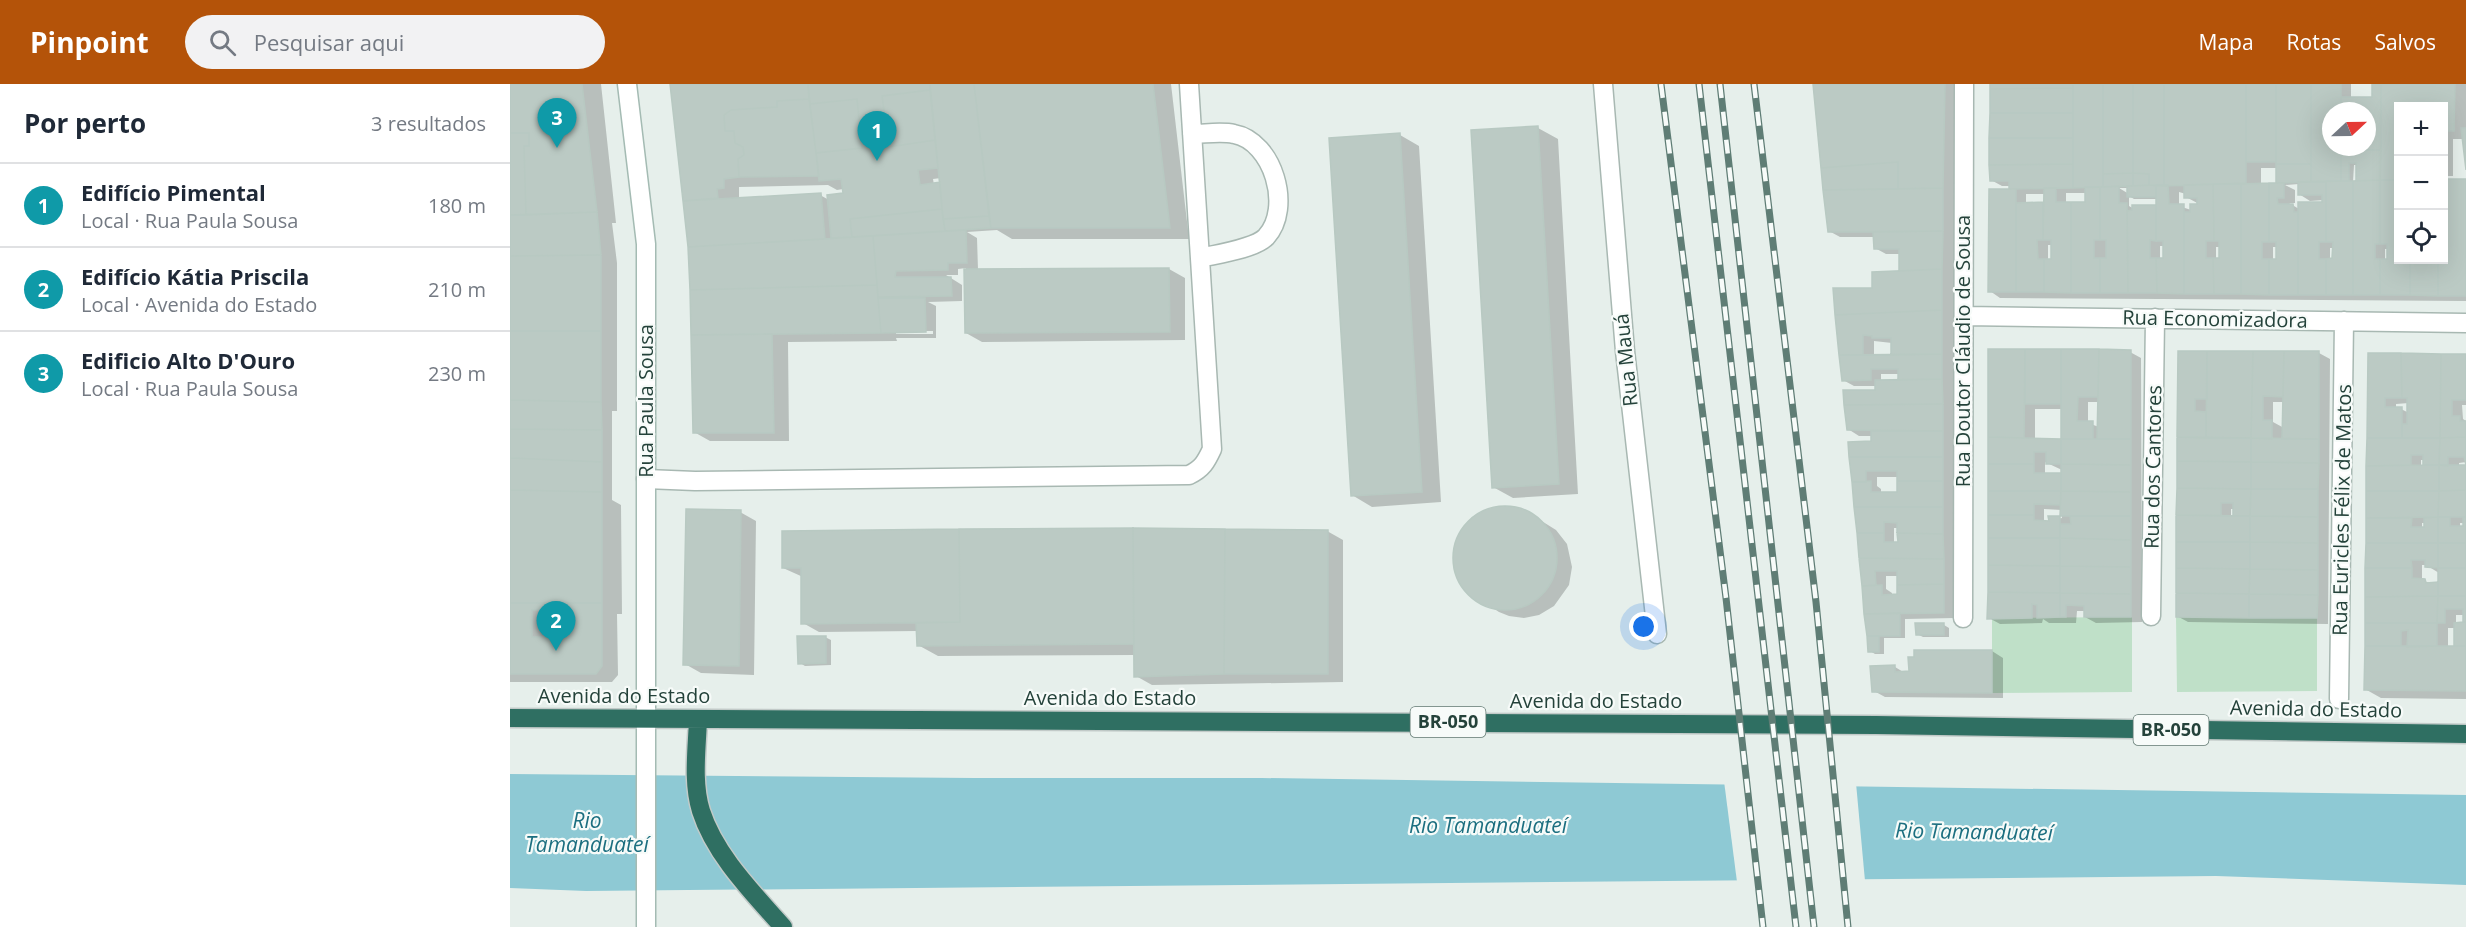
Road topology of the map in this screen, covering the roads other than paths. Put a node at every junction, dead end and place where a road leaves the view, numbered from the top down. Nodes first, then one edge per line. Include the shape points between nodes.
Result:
1 (627, 84) edge
2 (1189, 84) edge
3 (1603, 84) edge
4 (1964, 84) edge
5 (1192, 134) junction
6 (1200, 258) junction
7 (1964, 316) junction
8 (2155, 318) junction
9 (2344, 321) junction
10 (2466, 323) edge
11 (646, 479) junction
12 (2151, 616) dead end
13 (1963, 618) dead end
14 (1657, 634) dead end
15 (2339, 699) dead end
16 (510, 718) edge
17 (647, 719) junction
18 (698, 719) junction
19 (2466, 734) edge
20 (647, 919) edge
21 (783, 927) edge

1 - 11 street, Rua Paula Sousa via 646,244
2 - 5 street
3 - 14 street, Rua Mauá via 1625,351
4 - 7 street, Rua Doutor Cláudio de Sousa
5 - 6 street
5 - 6 street via 1234,134 1254,143 1267,156 1278,200 1275,221 1266,237 1245,247
6 - 11 street via 1212,449 1206,462 1189,476
7 - 8 street, Rua Economizadora
7 - 13 street, Rua Doutor Cláudio de Sousa
8 - 9 street, Rua Economizadora
8 - 12 street, Rua dos Cantores
9 - 10 street, Rua Economizadora
9 - 15 street, Rua Euricles Félix de Matos
11 - 17 street, Rua Paula Sousa
16 - 17 highway, Avenida do Estado / BR-050
17 - 18 highway, Avenida do Estado / BR-050
17 - 20 street, Rua Paula Sousa
18 - 19 highway, Avenida do Estado / BR-050 via 1876,725
18 - 21 highway via 696,782 701,810 712,837

